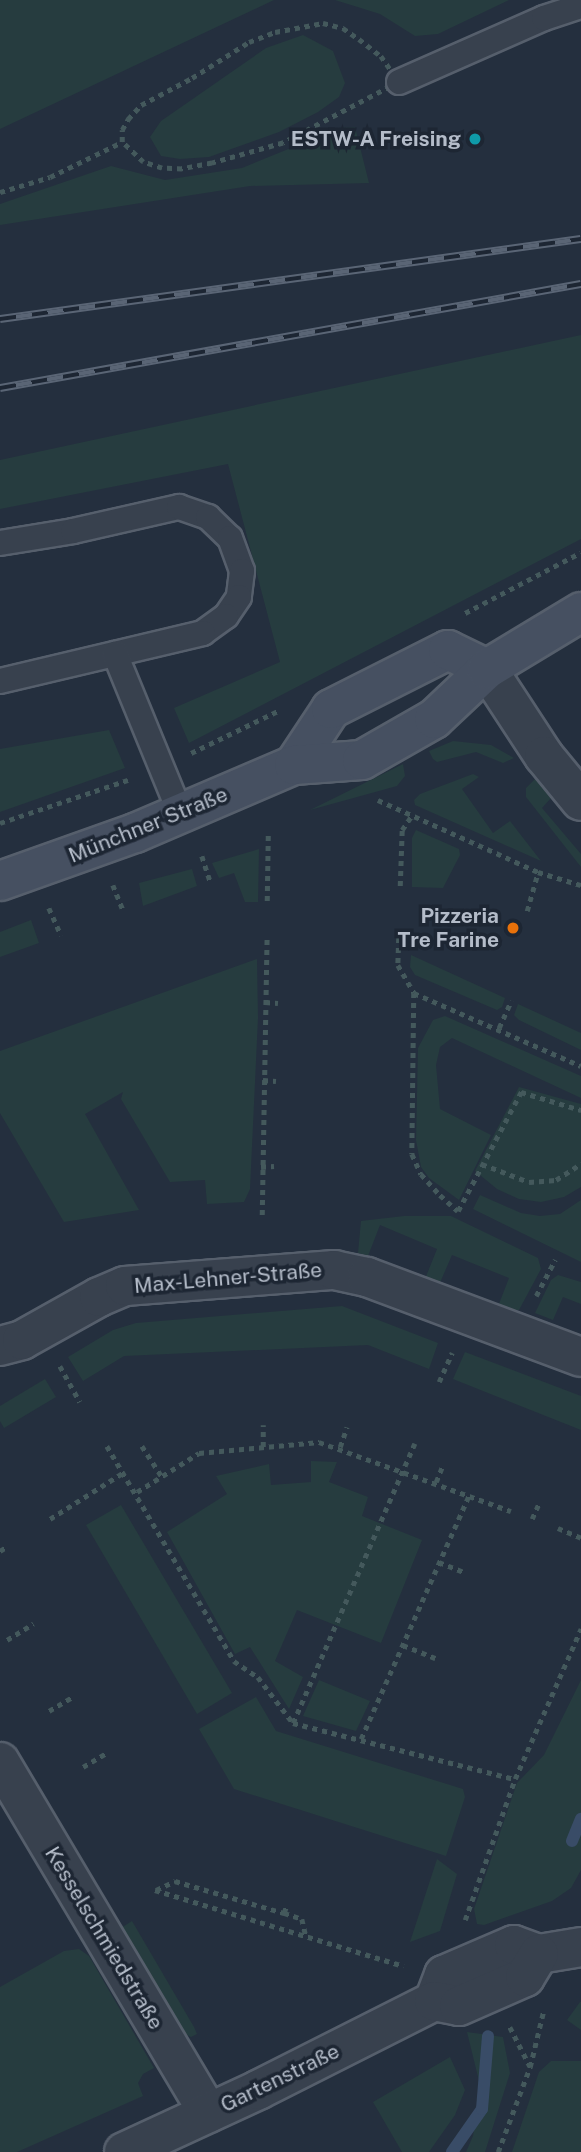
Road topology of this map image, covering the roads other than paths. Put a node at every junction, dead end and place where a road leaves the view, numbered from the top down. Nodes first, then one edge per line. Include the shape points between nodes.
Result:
1 (581, 6) edge
2 (399, 82) road end
3 (0, 542) edge
4 (581, 612) edge
5 (115, 654) junction
6 (487, 669) junction
7 (0, 681) edge
8 (294, 765) junction
9 (581, 801) edge
10 (181, 815) junction
11 (0, 881) edge
12 (0, 1346) edge
13 (581, 1357) edge
14 (0, 1762) edge
15 (581, 1947) edge
16 (208, 2113) junction
17 (124, 2152) edge

1 - 2 lane
3 - 5 lane via 179,507 208,516 230,538 242,571 239,597 226,616 203,633
4 - 6 main road, Münchner Straße
5 - 7 lane
5 - 10 lane
6 - 8 main road, Münchner Straße via 433,719 362,760
6 - 8 main road via 448,650 331,709
6 - 9 street via 544,756
8 - 10 main road, Münchner Straße
10 - 11 main road, Münchner Straße
12 - 13 street, Max-Lehner-Straße via 22,1340 125,1286 334,1269
14 - 16 street, Kesselschmiedstraße
15 - 16 street, Gartenstraße via 539,1955 526,1977 459,2006 434,2001
16 - 17 street, Gartenstraße

